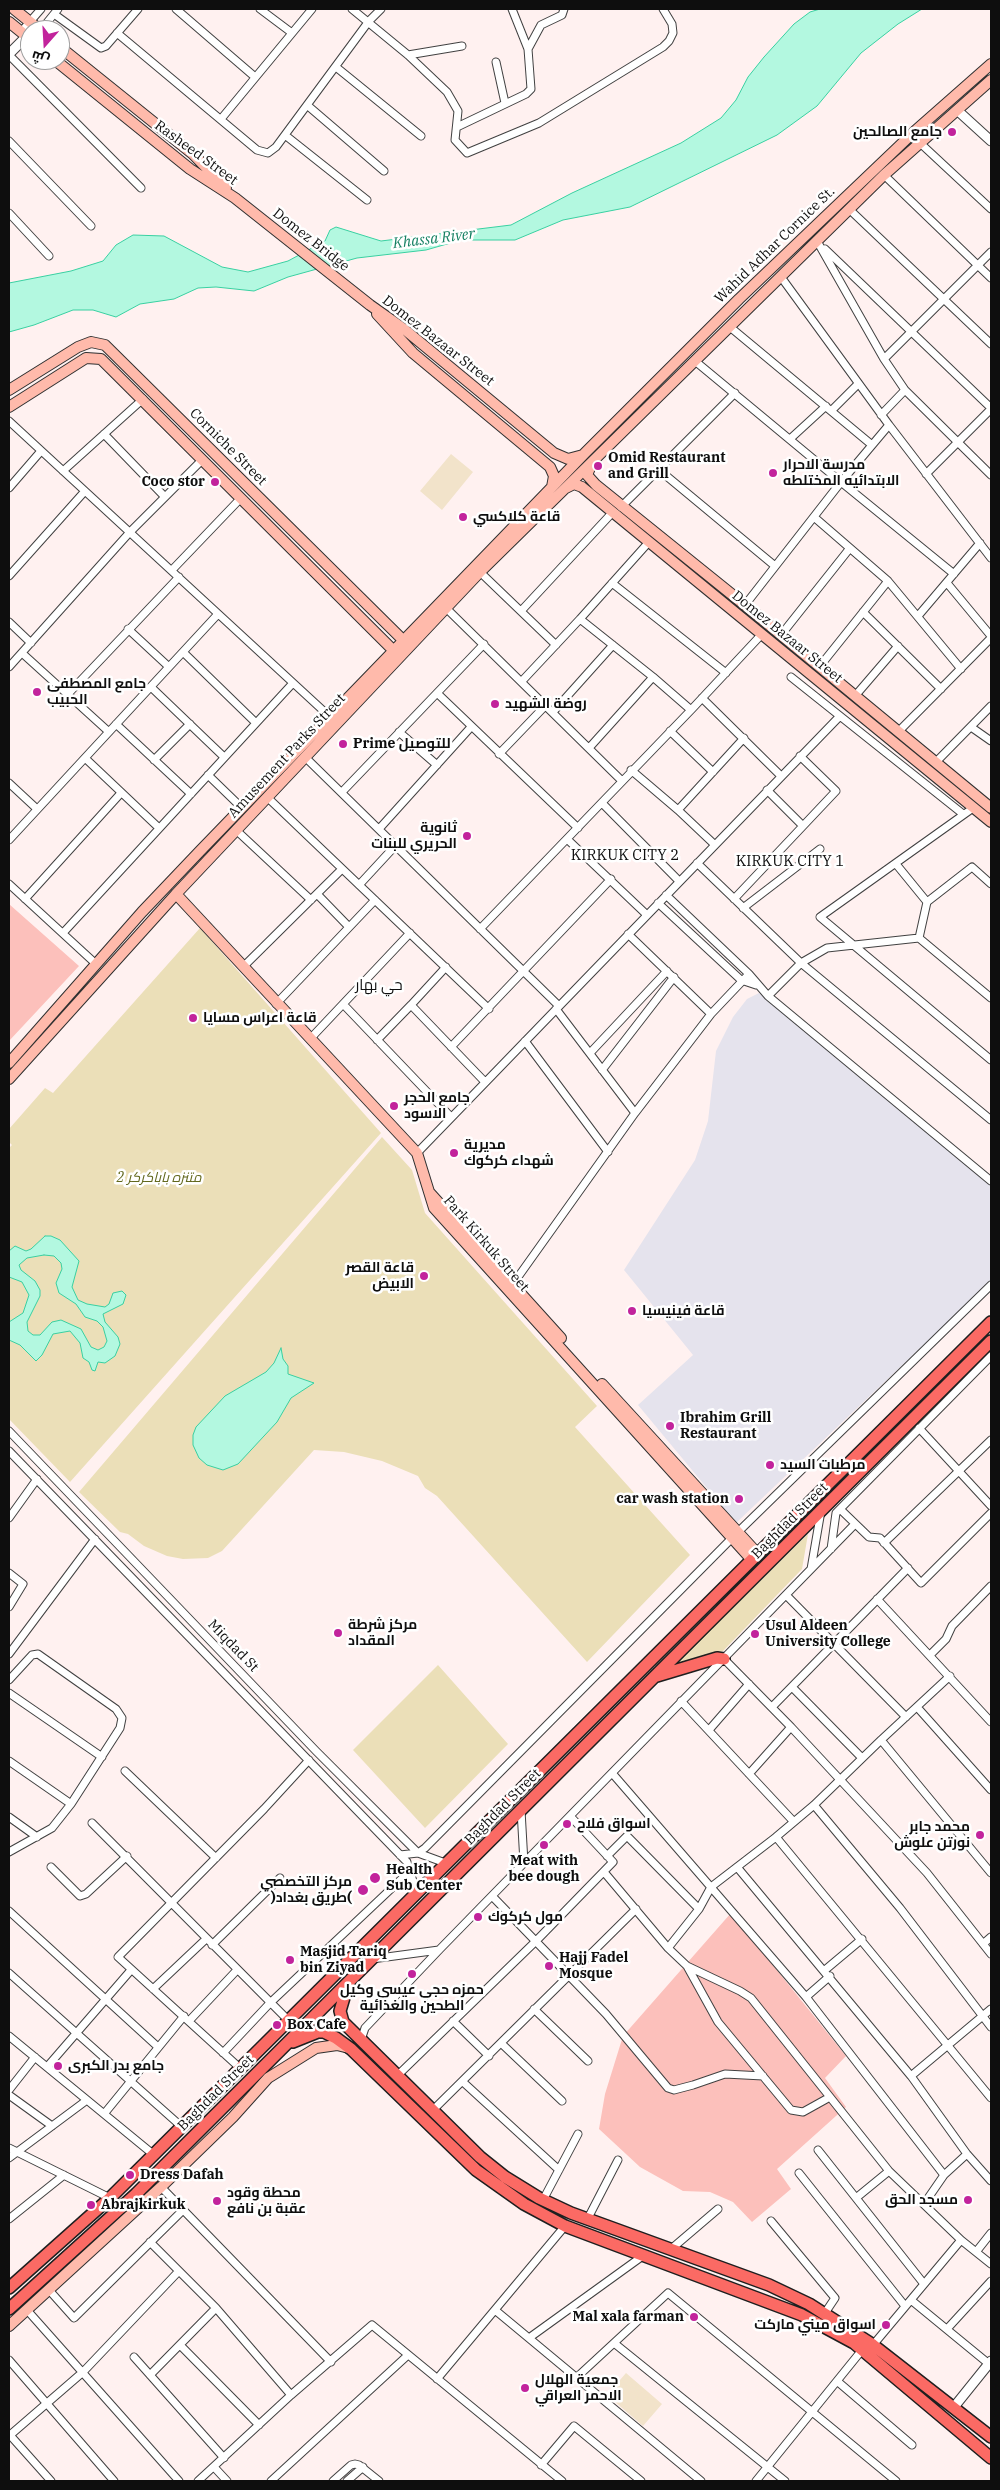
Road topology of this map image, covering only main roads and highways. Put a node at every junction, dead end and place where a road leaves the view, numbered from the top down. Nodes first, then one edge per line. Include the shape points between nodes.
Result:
1 (14, 9) edge
2 (28, 20) edge
3 (9, 22) edge
4 (20, 31) edge
5 (70, 55) edge
6 (991, 64) edge
7 (67, 70) edge
8 (991, 80) edge
9 (235, 198) junction
10 (739, 299) junction
11 (370, 305) junction
12 (748, 308) junction
13 (9, 390) edge
14 (9, 406) edge
15 (585, 453) junction
16 (594, 460) junction
17 (592, 489) junction
18 (550, 490) junction
19 (563, 490) junction
20 (286, 524) junction
21 (275, 534) junction
22 (708, 575) junction
23 (701, 584) junction
24 (406, 643) junction
25 (396, 654) junction
26 (991, 808) edge
27 (991, 822) edge
28 (200, 851) junction
29 (209, 859) junction
30 (176, 894) junction
31 (61, 1003) junction
32 (71, 1011) junction
33 (9, 1063) edge
34 (9, 1079) edge
35 (428, 1190) junction
36 (991, 1322) edge
37 (990, 1349) edge
38 (735, 1536) junction
39 (754, 1556) junction
40 (724, 1659) road end
41 (656, 1676) junction
42 (595, 1718) junction
43 (604, 1727) junction
44 (350, 1981) junction
45 (360, 2040) junction
46 (284, 2046) junction
47 (351, 2049) junction
48 (141, 2198) junction
49 (56, 2268) junction
50 (720, 2268) junction
51 (64, 2276) junction
52 (19, 2279) junction
53 (715, 2281) junction
54 (9, 2288) edge
55 (28, 2292) junction
56 (9, 2309) edge
57 (9, 2326) edge
58 (991, 2437) edge
59 (991, 2458) edge

1 - 2 main road
3 - 4 main road
5 - 9 main road, Rasheed Street via 193,154
6 - 10 main road, Wahid Adhar Cornice St. via 914,131
7 - 9 main road, Rasheed Street via 190,170
8 - 12 main road, Wahid Adhar Cornice St. via 919,142
9 - 11 main road, Domez Bridge
10 - 12 main road
10 - 15 main road, Wahid Adhar Cornice St.
11 - 15 main road, Domez Bazaar Street via 404,329 557,456 570,459
11 - 18 main road, Domez Bazaar Street via 413,353 550,467 555,478
12 - 16 main road, Wahid Adhar Cornice St.
13 - 20 main road, Corniche Street via 78,347 91,342 104,345
14 - 21 main road, Corniche Street via 90,357 97,357 143,399
15 - 18 main road, Amusement Parks Street
16 - 17 main road via 587,473
16 - 19 main road, Amusement Parks Street
17 - 19 main road, Domez Bazaar Street via 570,484
17 - 22 main road, Domez Bazaar Street via 621,507
17 - 23 main road, Domez Bazaar Street via 612,513
18 - 24 main road, Amusement Parks Street
19 - 24 main road, Amusement Parks Street via 446,608
20 - 21 main road
20 - 24 main road, Corniche Street
21 - 25 main road, Corniche Street
22 - 23 main road
22 - 26 main road, Domez Bazaar Street
23 - 27 main road, Domez Bazaar Street
24 - 25 main road, Amusement Parks Street
25 - 28 main road, Amusement Parks Street via 329,716
25 - 29 main road, Amusement Parks Street
28 - 29 main road
28 - 31 main road, Amusement Parks Street
29 - 30 main road, Amusement Parks Street
30 - 32 main road, Amusement Parks Street
30 - 35 main road, Park Kirkuk Street via 417,1153
31 - 32 main road
31 - 33 main road, Amusement Parks Street
32 - 34 main road, Amusement Parks Street
35 - 38 main road
35 - 38 main road, Park Kirkuk Street via 434,1208
36 - 39 main road, Baghdad Street
37 - 41 main road, Baghdad Street
38 - 39 main road
39 - 42 main road, Baghdad Street
40 - 41 main road via 717,1658
41 - 43 main road, Baghdad Street
42 - 43 main road
42 - 52 main road, Baghdad Street via 110,2198
43 - 44 main road, Baghdad Street
44 - 45 main road via 341,2004 341,2017
44 - 46 main road, Baghdad Street
45 - 47 main road
45 - 50 main road via 505,2177 543,2200 587,2220
46 - 47 main road via 310,2034 324,2032
46 - 48 main road, Baghdad Street
47 - 48 main road via 337,2045 316,2048 268,2078 163,2186
47 - 53 main road via 476,2170 524,2204 565,2226
48 - 49 main road, Baghdad Street
48 - 51 main road
49 - 51 main road
49 - 55 main road, Baghdad Street
50 - 53 main road
50 - 58 main road via 769,2285 825,2313 873,2345
51 - 57 main road
52 - 54 main road, Baghdad Street
52 - 55 main road
53 - 59 main road via 802,2315 854,2343
55 - 56 main road, Baghdad Street

